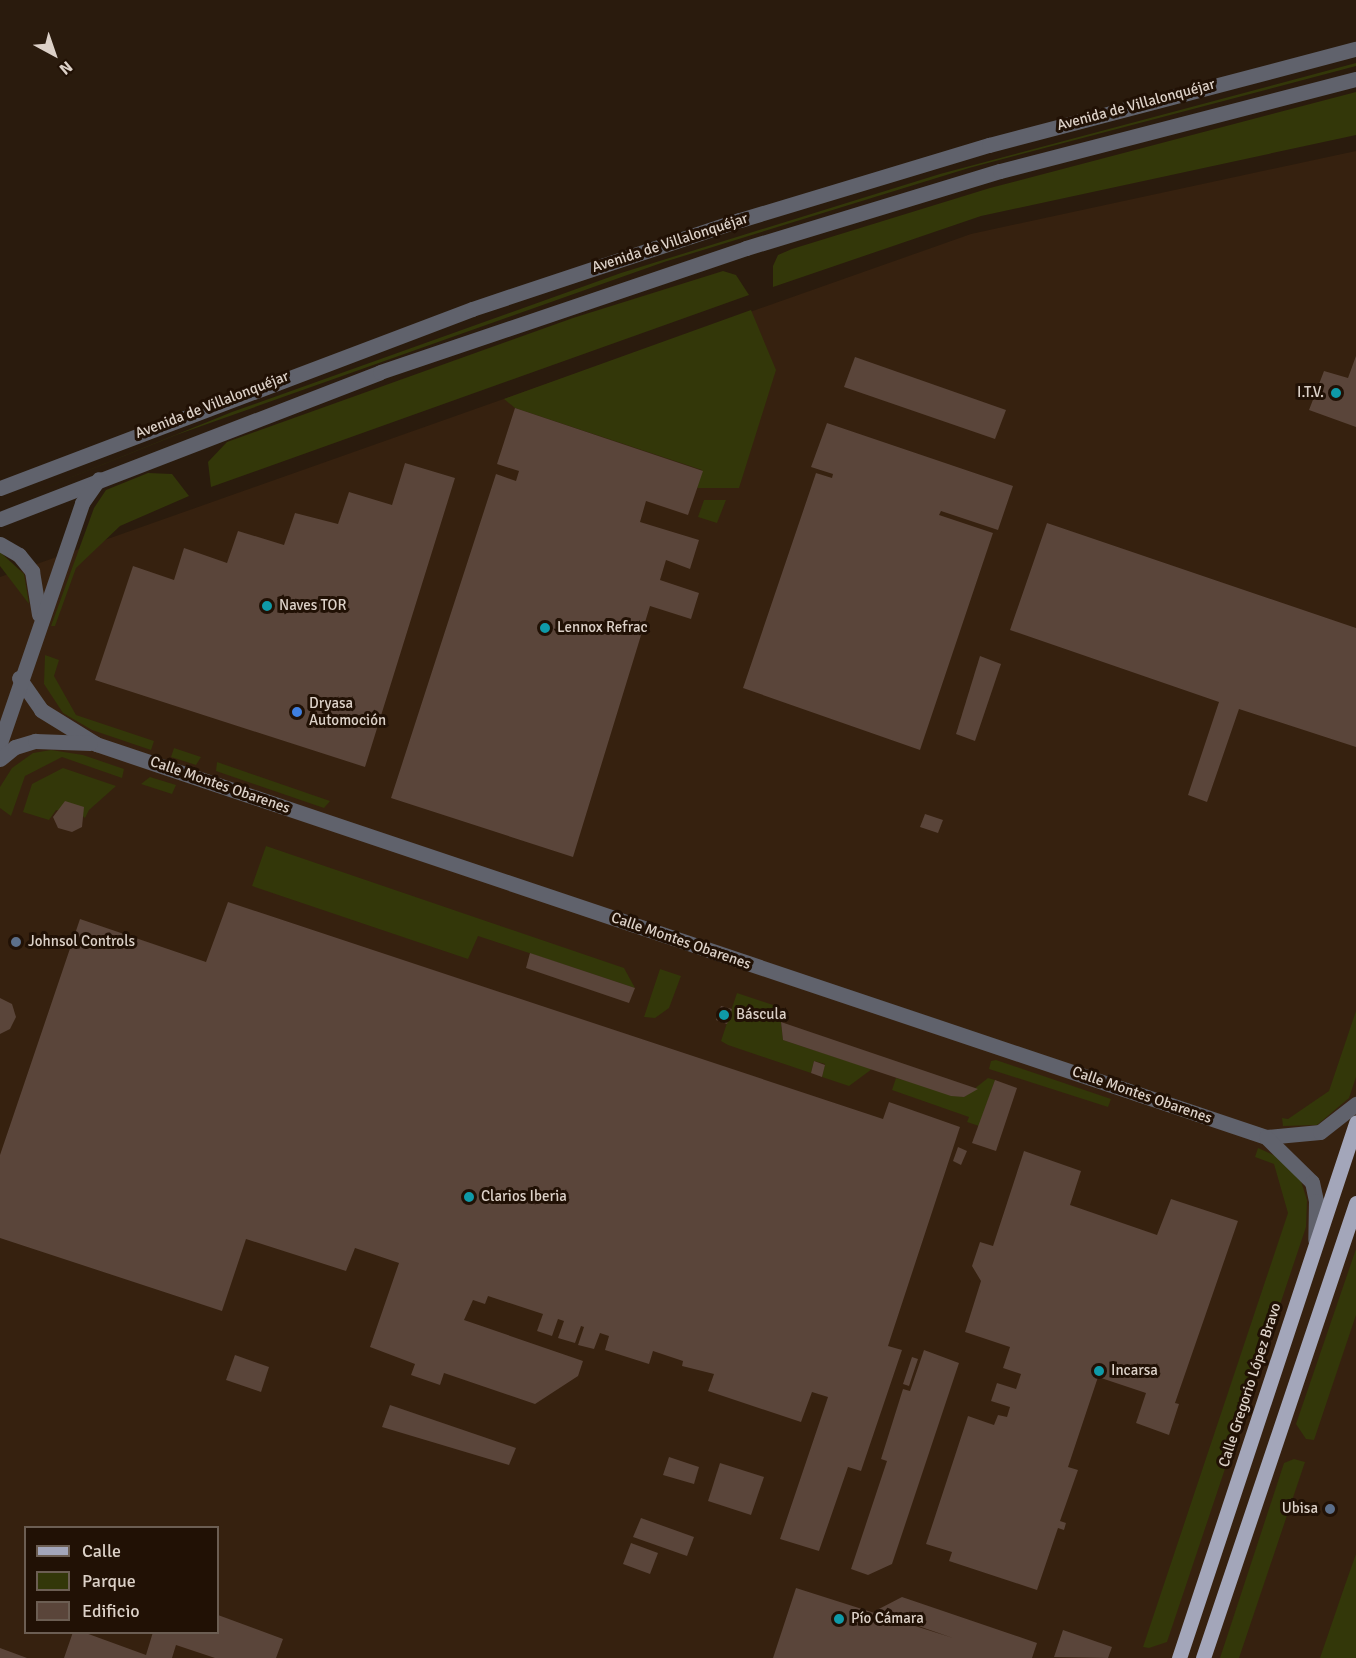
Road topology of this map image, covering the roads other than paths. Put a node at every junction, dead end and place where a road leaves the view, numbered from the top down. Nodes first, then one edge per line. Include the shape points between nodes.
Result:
1 (1356, 49) edge
2 (1356, 79) edge
3 (99, 479) junction
4 (0, 488) edge
5 (0, 519) edge
6 (0, 544) edge
7 (40, 619) junction
8 (19, 678) junction
9 (0, 743) edge
10 (96, 744) junction
11 (0, 759) edge
12 (1356, 1104) edge
13 (1356, 1123) edge
14 (1266, 1137) junction
15 (1356, 1203) edge
16 (1315, 1244) junction
17 (1179, 1658) edge
18 (1203, 1658) edge

1 - 4 street, Avenida de Villalonquéjar via 989,145 718,227 365,347
2 - 3 street, Avenida de Villalonquéjar via 1000,171 788,235 380,372
3 - 5 street, Avenida de Villalonquéjar
3 - 7 street via 82,503
6 - 7 street via 19,555 32,571
7 - 8 street
8 - 9 street
8 - 10 street, Calle Montes Obarenes via 41,710
10 - 11 street, Calle Montes Obarenes via 35,741 15,747
10 - 14 street, Calle Montes Obarenes
12 - 14 street, Calle Montes Obarenes via 1320,1132
13 - 16 main road, Calle Gregorio López Bravo
14 - 16 street, Calle Montes Obarenes via 1312,1182 1316,1201
15 - 18 main road
16 - 17 main road, Calle Gregorio López Bravo

